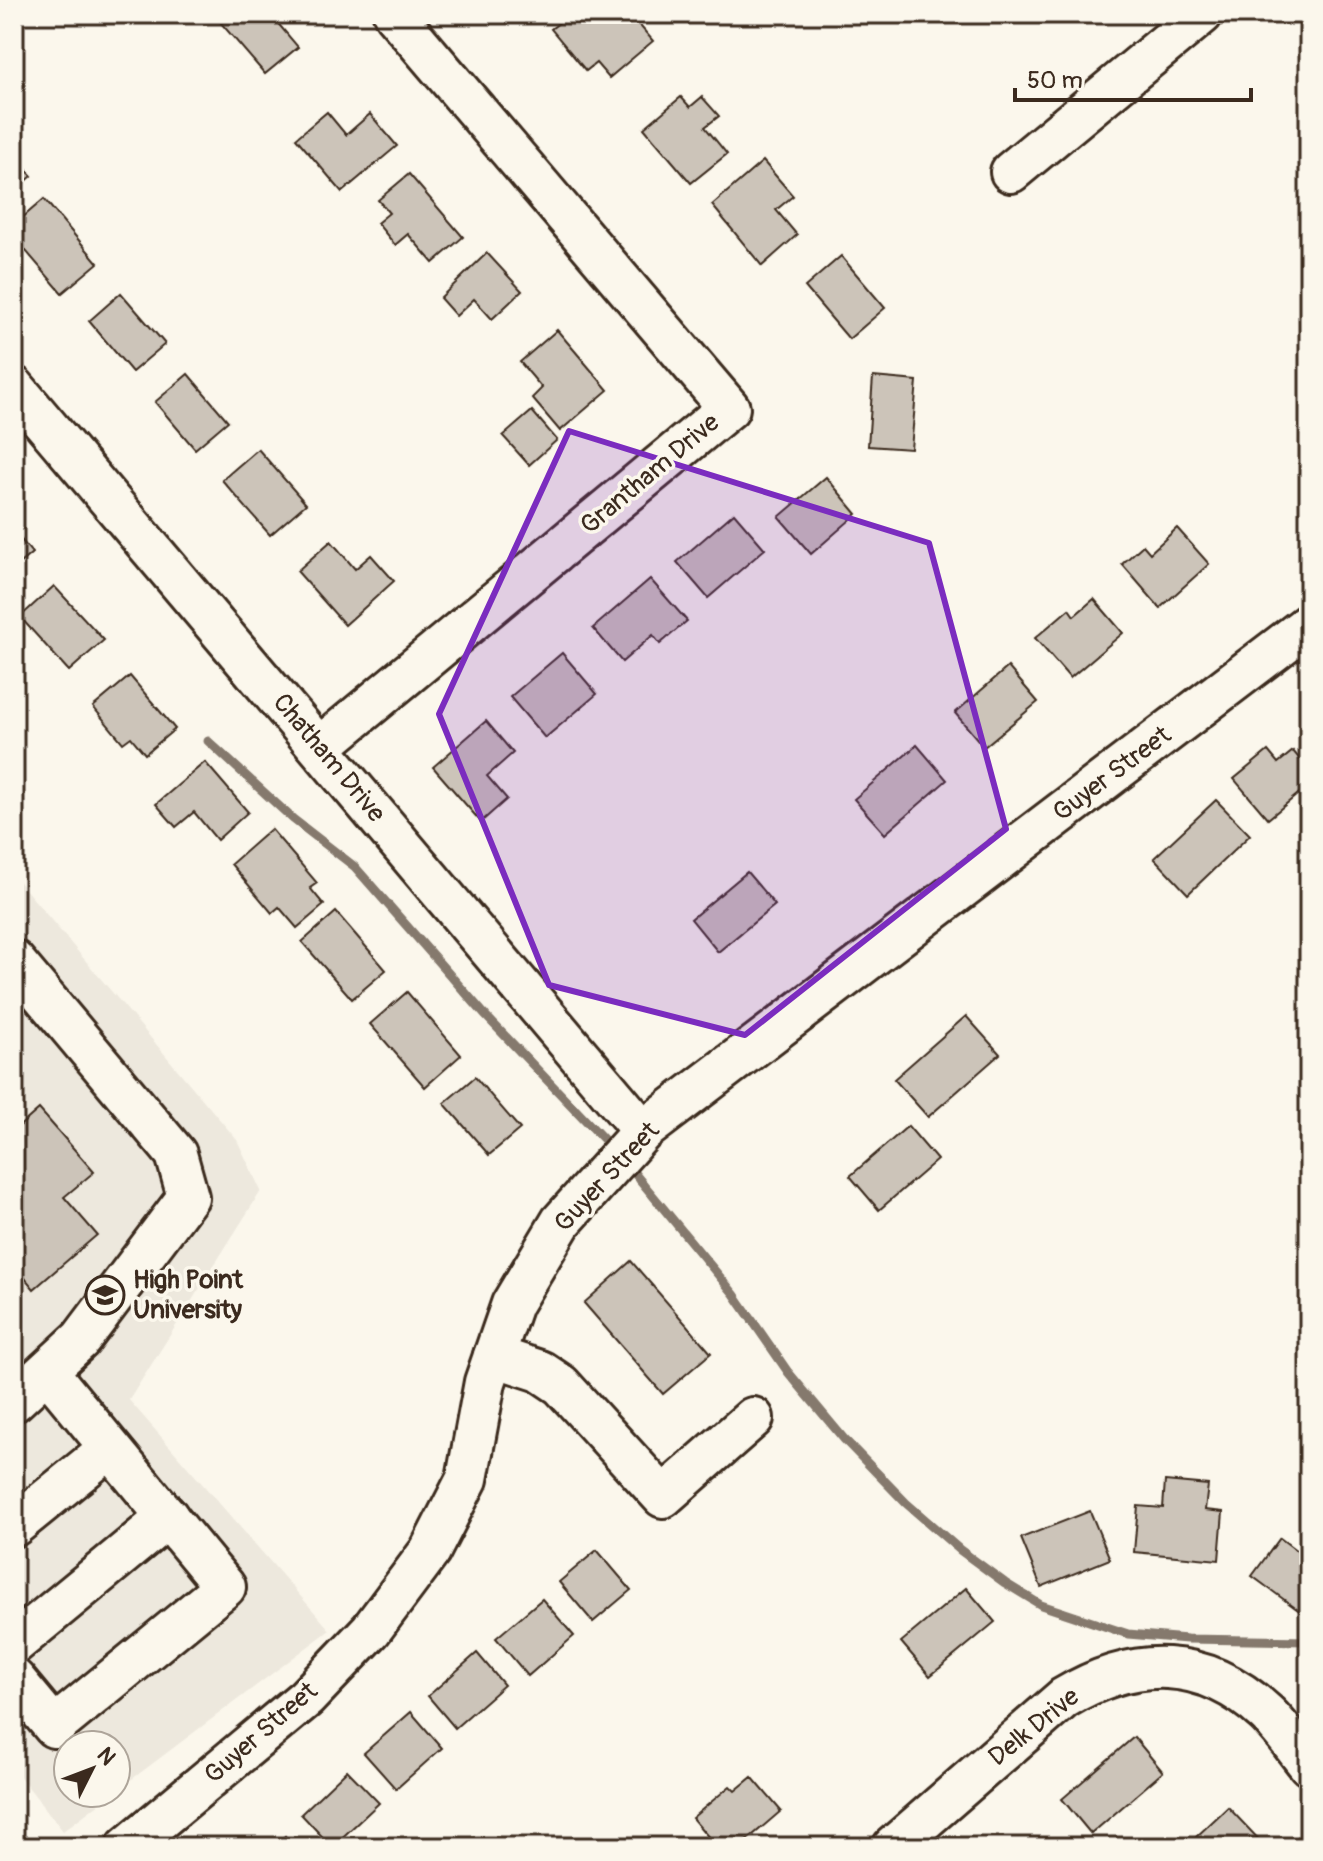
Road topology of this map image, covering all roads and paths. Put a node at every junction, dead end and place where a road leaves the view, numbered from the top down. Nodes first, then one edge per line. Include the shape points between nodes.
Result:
1 (394, 14) edge
2 (1202, 14) edge
3 (1011, 172) dead end
4 (14, 387) edge
5 (1309, 624) edge
6 (320, 747) junction
7 (14, 961) edge
8 (643, 1131) junction
9 (494, 1356) junction
10 (47, 1371) junction
11 (14, 1401) edge
12 (753, 1418) dead end
13 (110, 1448) junction
14 (168, 1517) junction
15 (14, 1526) edge
16 (14, 1644) edge
17 (14, 1679) edge
18 (1309, 1765) edge
19 (127, 1847) edge
20 (893, 1847) edge

1 - 6 street, Grantham Drive via 729,408
2 - 3 street
4 - 6 street, Chatham Drive
5 - 8 street, Guyer Street
6 - 8 street, Chatham Drive
7 - 10 street via 176,1154 188,1197 81,1339
8 - 9 street, Guyer Street via 561,1222 512,1304
9 - 12 street via 540,1371 561,1385 663,1497
9 - 19 street, Guyer Street via 467,1479 422,1562 371,1630 306,1698
10 - 11 street
10 - 13 street
13 - 14 street
13 - 15 street
14 - 16 street
14 - 17 street via 225,1587 54,1727
18 - 20 street, Delk Drive via 1267,1714 1234,1688 1179,1669 1120,1671 1064,1698

